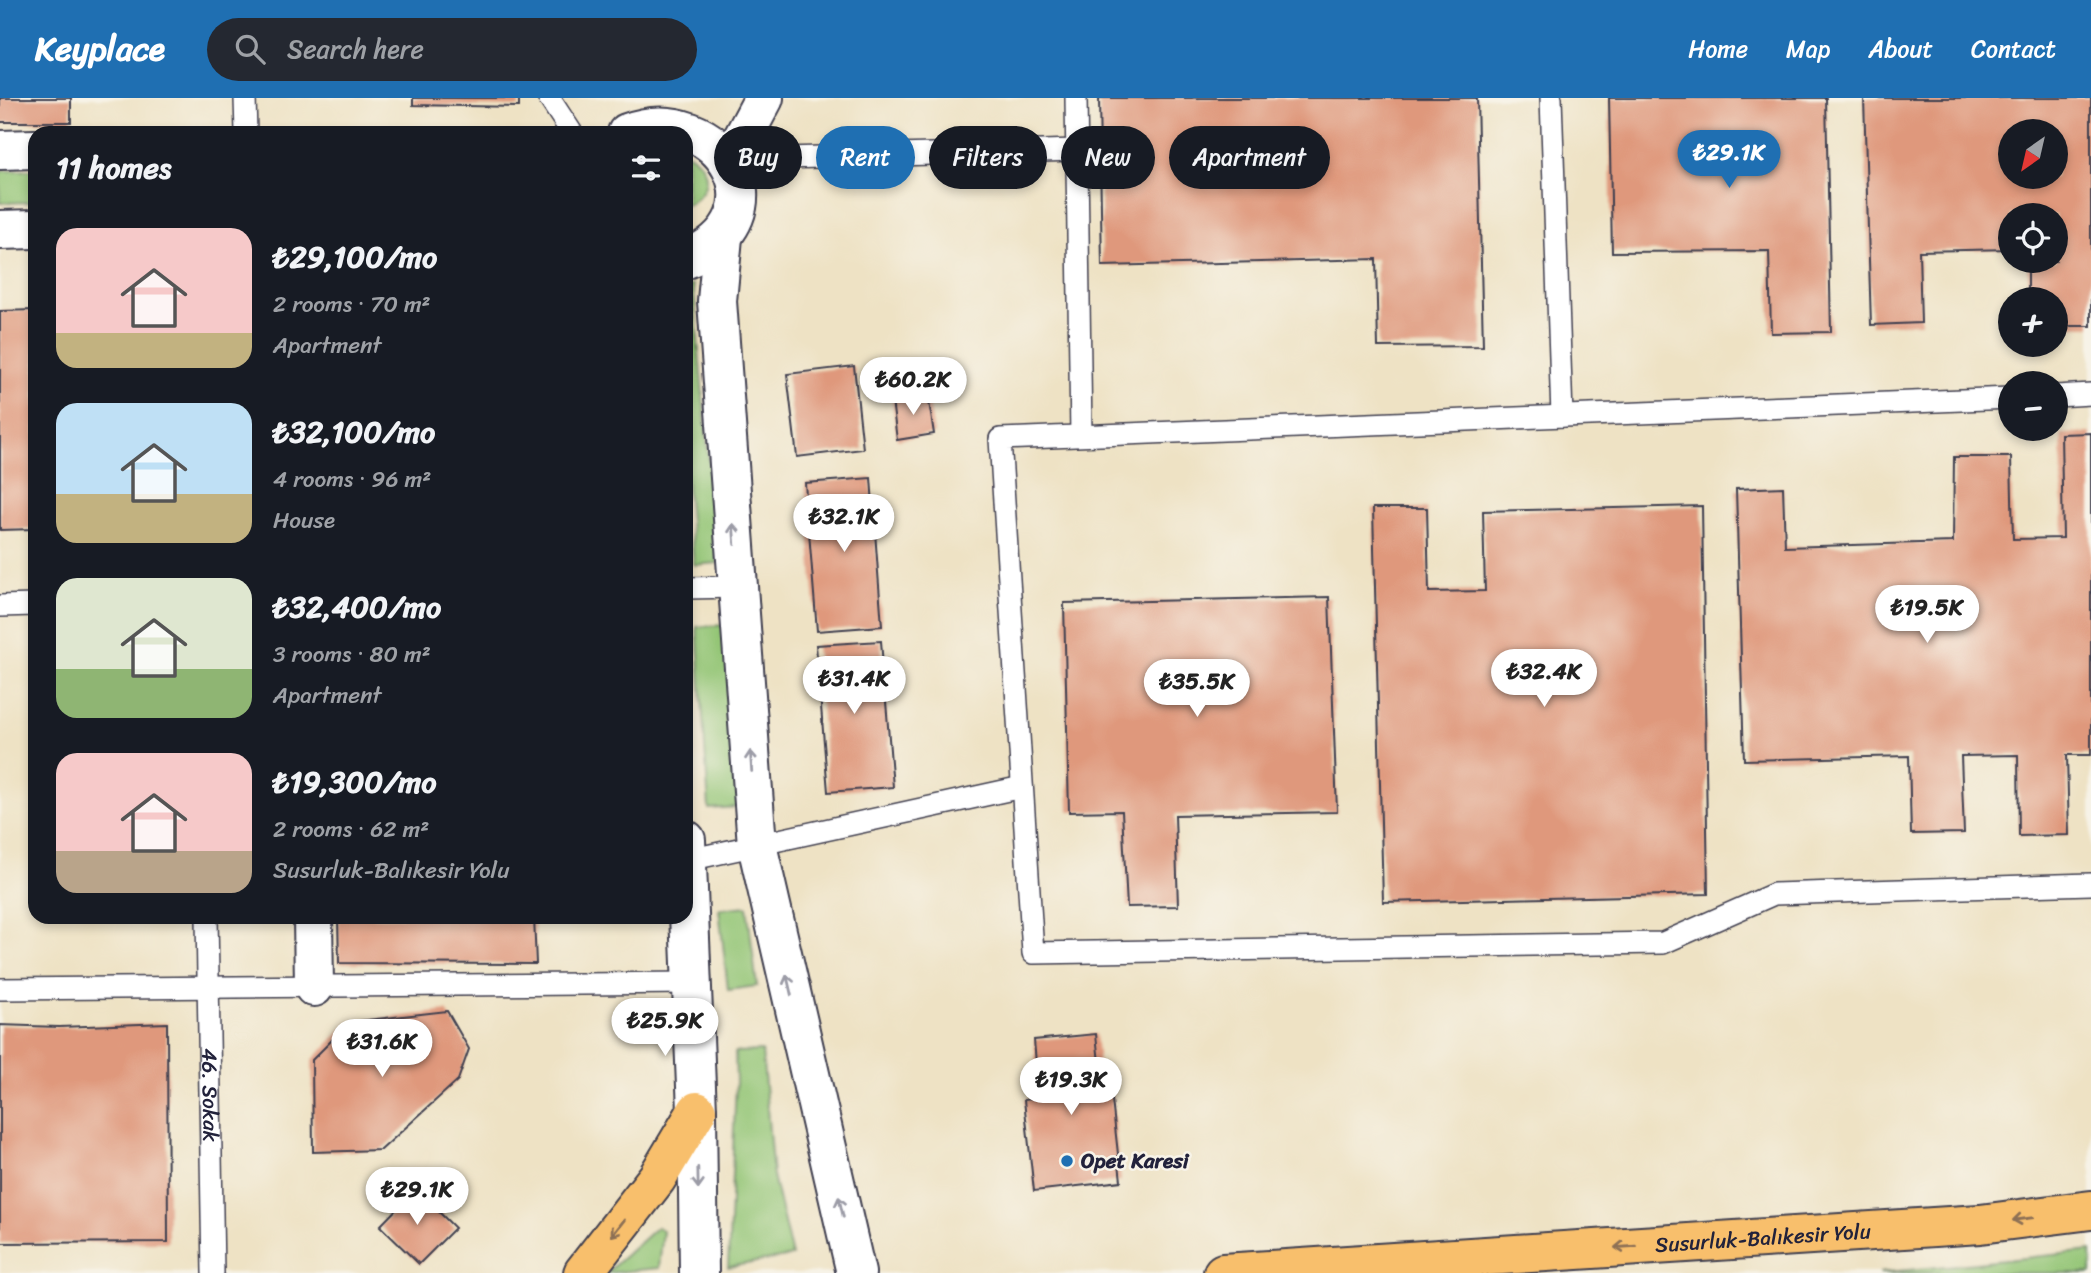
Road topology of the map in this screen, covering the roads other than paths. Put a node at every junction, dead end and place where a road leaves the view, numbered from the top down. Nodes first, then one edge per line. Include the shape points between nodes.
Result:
1 (245, 98) edge
2 (548, 98) edge
3 (764, 98) edge
4 (1076, 98) edge
5 (1551, 98) edge
6 (645, 118) edge
7 (246, 126) edge
8 (567, 126) edge
9 (752, 126) edge
10 (1077, 126) edge
11 (714, 137) edge
12 (28, 149) edge
13 (1061, 149) edge
14 (0, 150) edge
15 (802, 157) edge
16 (739, 189) edge
17 (1078, 189) edge
18 (28, 229) edge
19 (0, 230) edge
20 (723, 237) junction
21 (693, 256) edge
22 (2091, 394) edge
23 (2068, 395) edge
24 (1998, 399) edge
25 (1562, 416) junction
26 (1081, 435) junction
27 (738, 587) junction
28 (693, 588) edge
29 (28, 605) edge
30 (0, 606) edge
31 (1022, 787) junction
32 (757, 845) junction
33 (693, 850) edge
34 (2091, 884) edge
35 (207, 924) edge
36 (313, 924) edge
37 (689, 924) edge
38 (691, 984) junction
39 (208, 987) junction
40 (314, 987) junction
41 (0, 989) edge
42 (697, 1111) junction
43 (2091, 1210) edge
44 (213, 1273) edge
45 (583, 1273) edge
46 (699, 1273) edge
47 (856, 1273) edge
48 (1223, 1273) edge

1 - 7 lane
2 - 8 lane
3 - 9 street
4 - 10 lane
5 - 25 lane
6 - 11 street via 690,122
12 - 14 street
13 - 15 lane
16 - 20 street via 734,217
17 - 26 lane
18 - 19 street
20 - 21 street
27 -> 20 street via 717,302
22 - 23 lane
24 - 25 lane
25 - 26 lane
26 - 31 lane via 1000,439
27 - 28 lane
32 -> 27 street
29 - 30 lane
31 - 32 lane
31 - 34 lane via 1033,953 1662,943 1774,894
32 - 33 lane
47 -> 32 street
35 - 39 lane, 46. Sokak
36 - 40 street
37 - 38 street
38 - 40 lane
38 - 42 street
39 - 40 lane
39 - 41 lane
39 - 44 lane, 46. Sokak
42 -> 45 highway via 657,1178
42 -> 46 street
43 -> 48 highway, Susurluk-Balıkesir Yolu via 1980,1224

